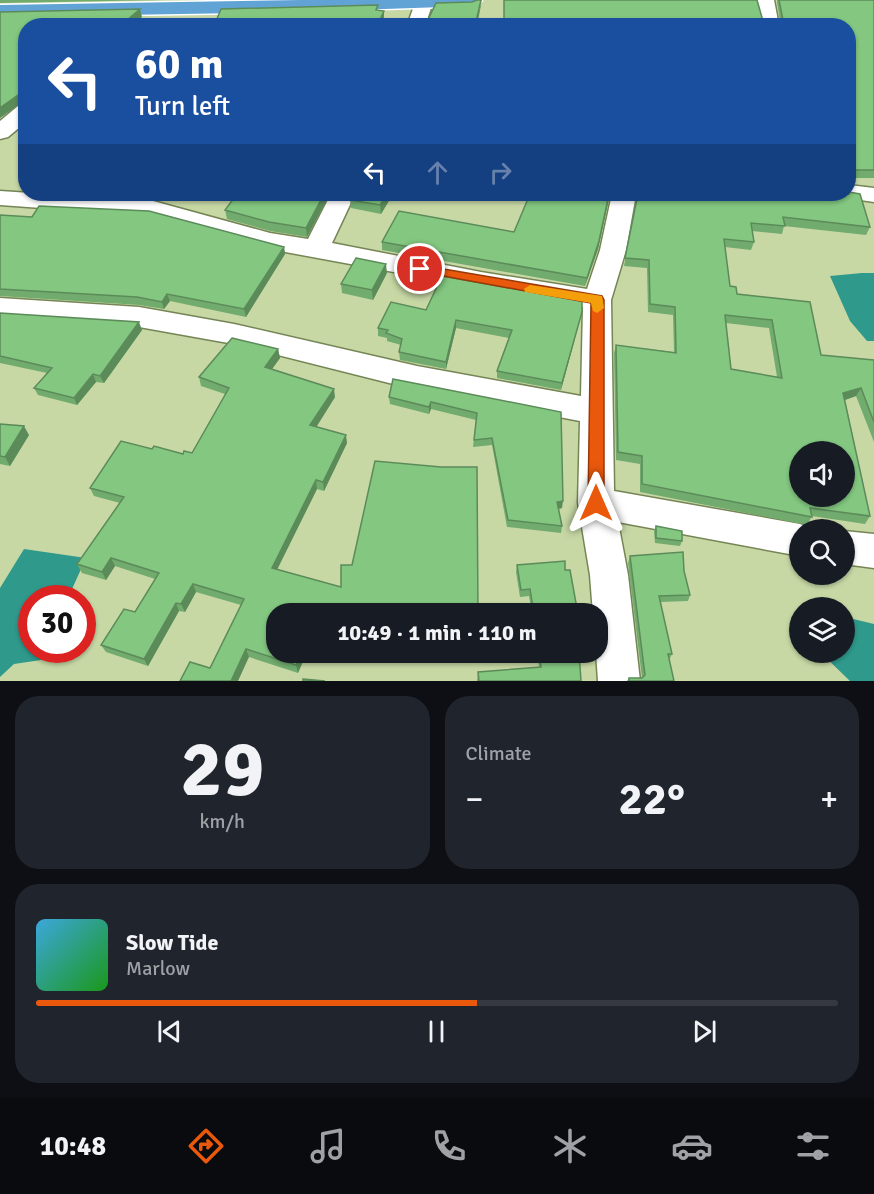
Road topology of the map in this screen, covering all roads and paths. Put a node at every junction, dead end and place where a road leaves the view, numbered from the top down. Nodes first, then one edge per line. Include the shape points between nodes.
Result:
1 (472, 0) edge
2 (765, 0) edge
3 (424, 2) junction
4 (298, 3) edge
5 (195, 8) junction
6 (0, 11) edge
7 (56, 18) edge
8 (419, 18) edge
9 (768, 18) edge
10 (18, 21) edge
11 (0, 22) edge
12 (18, 117) edge
13 (0, 132) edge
14 (856, 193) edge
15 (874, 195) edge
16 (0, 198) edge
17 (18, 199) edge
18 (42, 201) edge
19 (340, 201) edge
20 (623, 201) edge
21 (316, 249) junction
22 (597, 300) junction
23 (0, 308) edge
24 (597, 412) junction
25 (596, 503) junction
26 (789, 538) edge
27 (855, 548) edge
28 (874, 551) edge
29 (619, 681) edge

1 - 3 highway
2 - 9 street
3 - 4 highway
3 - 8 street
4 - 5 highway
5 - 6 highway
5 - 7 highway
10 - 11 highway
12 - 13 street
14 - 15 street
16 - 17 street
18 - 21 street via 153,209 269,241
19 - 21 street
20 - 22 street via 614,250
21 - 22 street
22 - 24 street
23 - 24 street via 139,316 234,334 417,378
24 - 25 street
25 - 26 street
25 - 29 street via 609,576
27 - 28 street

